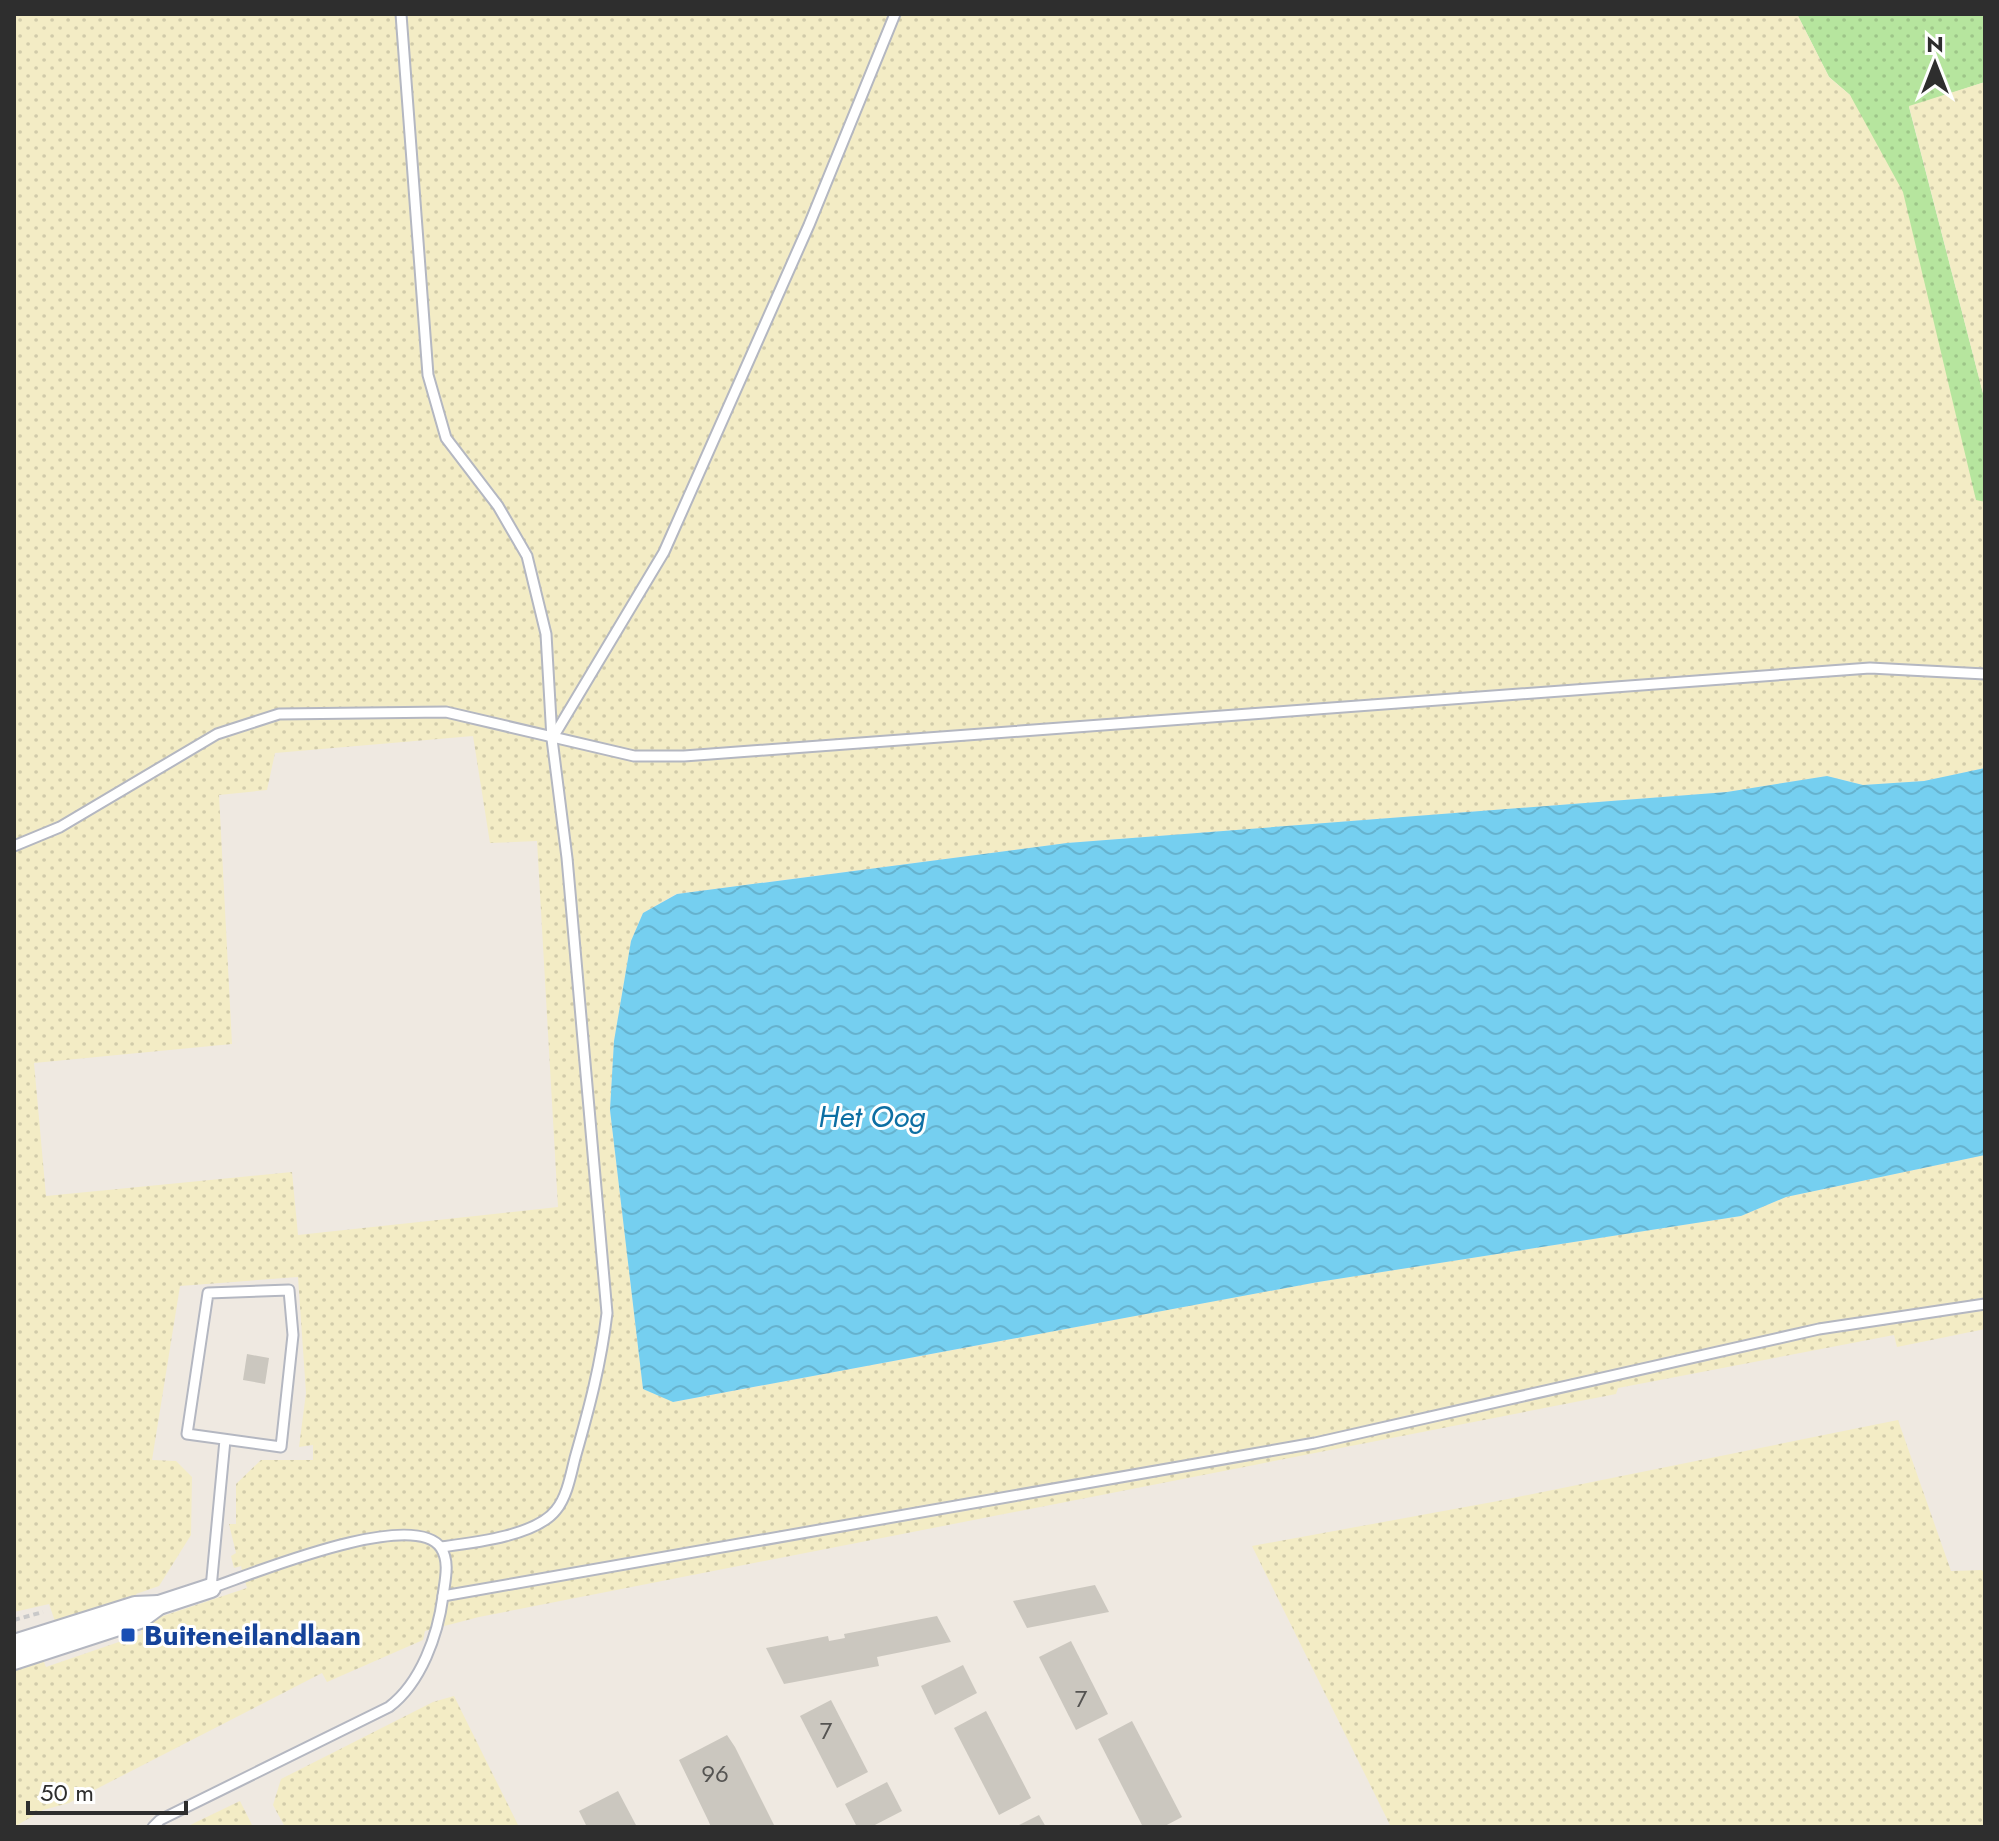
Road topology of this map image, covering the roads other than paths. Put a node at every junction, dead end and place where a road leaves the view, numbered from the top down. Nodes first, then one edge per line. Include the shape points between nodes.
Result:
1 (401, 14) edge
2 (895, 14) edge
3 (1985, 674) edge
4 (552, 739) junction
5 (14, 846) edge
6 (1985, 1304) edge
7 (225, 1440) junction
8 (441, 1547) junction
9 (211, 1588) junction
10 (443, 1596) junction
11 (159, 1605) junction
12 (14, 1644) edge
13 (14, 1660) edge
14 (153, 1827) edge

1 - 4 lane via 428,375 446,438 498,506 527,556 546,634
2 - 4 lane via 809,225 664,552
3 - 4 lane via 1870,668 684,756 634,756
4 - 5 lane via 446,712 279,714 217,734 60,827
4 - 8 lane via 607,1313 600,1374 556,1511 487,1541
6 - 10 lane via 1819,1329 1315,1443
7 - 7 lane via 281,1447 293,1335 289,1290 208,1293 187,1434
7 - 9 lane
8 - 9 lane via 432,1539 405,1534 364,1537
8 - 10 lane via 447,1564
9 - 11 street
10 - 14 lane via 440,1621 408,1692 389,1707
11 - 12 street via 135,1606
11 - 13 street via 140,1619

